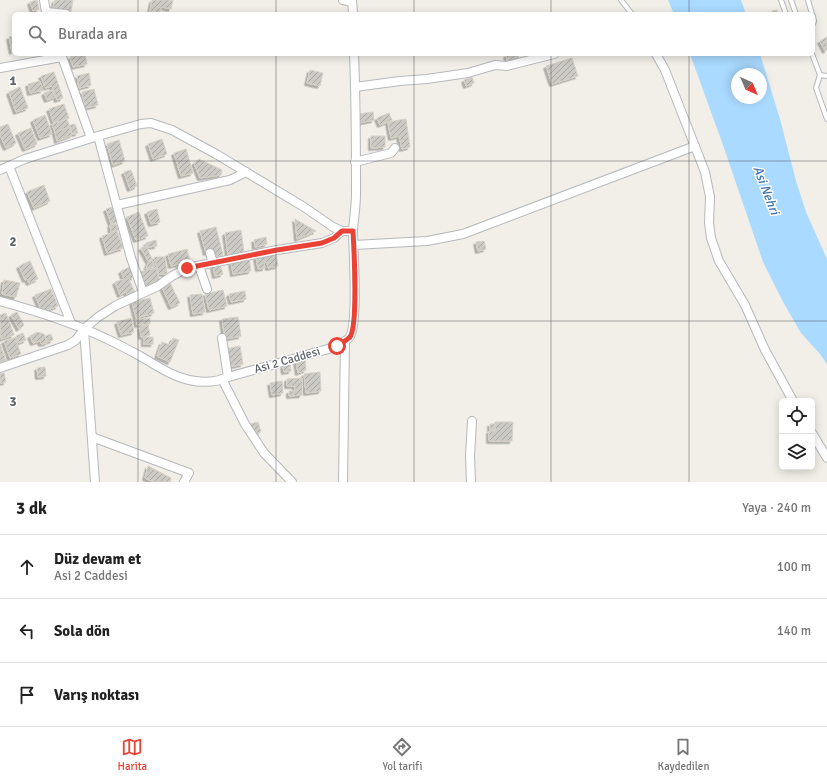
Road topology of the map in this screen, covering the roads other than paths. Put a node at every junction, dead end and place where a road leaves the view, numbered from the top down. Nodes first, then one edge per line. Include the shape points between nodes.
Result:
1 (44, 0) edge
2 (343, 0) edge
3 (621, 0) edge
4 (781, 0) edge
5 (791, 0) edge
6 (808, 0) edge
7 (352, 1) edge
8 (46, 12) edge
9 (353, 12) edge
10 (630, 12) edge
11 (785, 12) edge
12 (795, 12) edge
13 (812, 12) edge
14 (61, 56) edge
15 (354, 56) edge
16 (545, 56) edge
17 (657, 56) edge
18 (813, 56) edge
19 (0, 68) edge
20 (820, 75) junction
21 (827, 76) edge
22 (355, 87) junction
23 (827, 119) edge
24 (94, 137) junction
25 (695, 146) junction
26 (395, 148) dead end
27 (355, 162) junction
28 (9, 166) junction
29 (0, 170) edge
30 (246, 172) junction
31 (117, 205) junction
32 (342, 231) junction
33 (353, 231) junction
34 (354, 245) junction
35 (210, 253) dead end
36 (213, 263) junction
37 (199, 266) junction
38 (207, 289) dead end
39 (143, 292) junction
40 (0, 301) edge
41 (71, 323) junction
42 (84, 329) junction
43 (222, 338) dead end
44 (345, 341) junction
45 (0, 368) edge
46 (225, 378) junction
47 (791, 398) edge
48 (472, 421) dead end
49 (813, 434) edge
50 (92, 437) junction
51 (827, 458) edge
52 (96, 482) edge
53 (184, 482) edge
54 (292, 482) edge
55 (343, 482) edge
56 (471, 482) edge

1 - 8 street
2 - 7 street
3 - 10 lane
4 - 11 lane
5 - 12 lane
6 - 13 lane
7 - 9 street
14 - 19 street
14 - 24 street
15 - 22 street
16 - 22 street via 468,73
17 - 25 street
18 - 20 lane
20 - 21 lane
20 - 23 lane via 816,88
22 - 27 street
24 - 28 street
24 - 30 street via 151,123 172,130
24 - 31 street
25 - 34 street via 463,234 427,241
25 - 47 street via 705,172 710,197 711,238 719,261 745,305 765,350
26 - 27 street via 391,153
27 - 33 street
28 - 29 street
28 - 41 street
30 - 31 street via 230,180
30 - 32 street
31 - 39 street
32 - 33 street
32 - 36 street via 322,243
33 - 34 street
34 - 44 street via 355,299 352,330
35 - 36 street
36 - 37 street
37 - 38 street
37 - 39 street via 187,268
39 - 42 street via 115,306
40 - 41 street, Asi 2 Caddesi
41 - 42 street, Asi 2 Caddesi
42 - 45 street via 76,340 68,345
42 - 46 street, Asi 2 Caddesi via 187,380 209,383
42 - 50 street
43 - 46 street
44 - 46 street, Asi 2 Caddesi via 337,346
44 - 55 street
46 - 54 street via 245,424 264,453
48 - 56 street
49 - 51 street
50 - 52 street
50 - 53 street via 189,473

